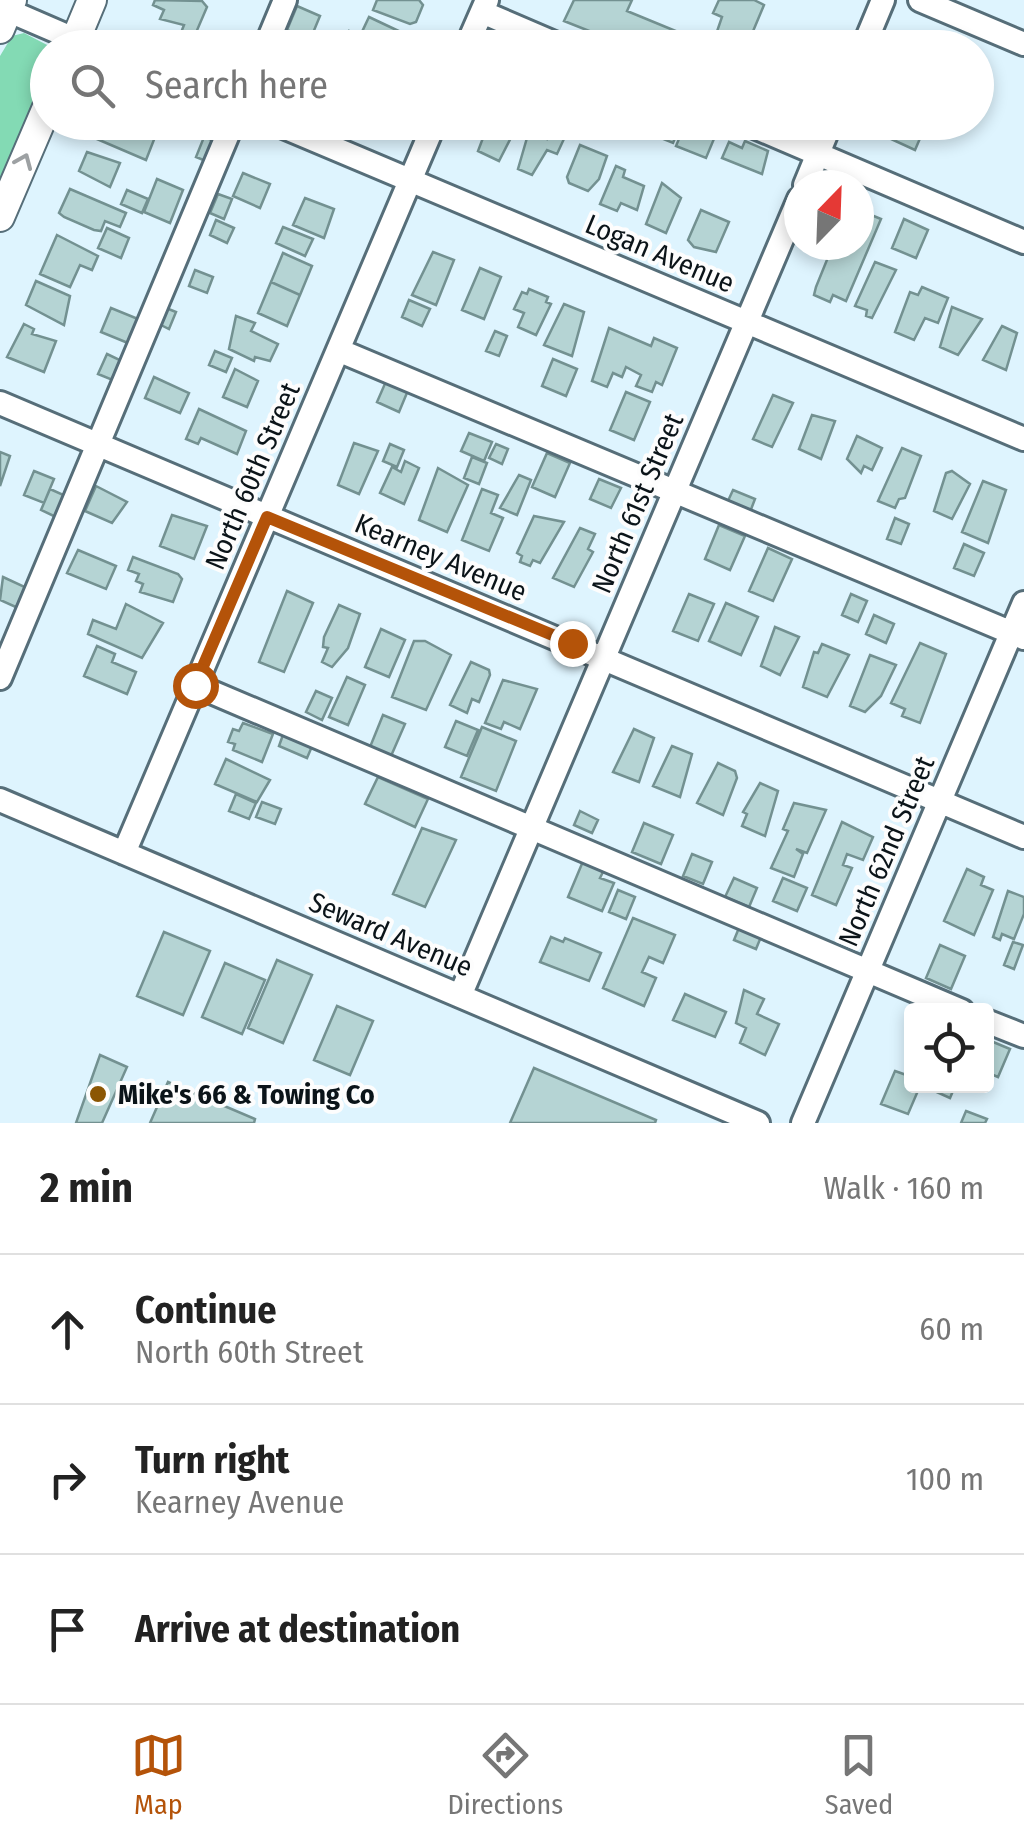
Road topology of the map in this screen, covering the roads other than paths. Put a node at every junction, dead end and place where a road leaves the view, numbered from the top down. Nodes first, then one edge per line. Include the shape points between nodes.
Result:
1 (92, 0) edge
2 (286, 0) edge
3 (883, 0) edge
4 (920, 0) edge
5 (484, 6) edge
6 (5, 12) edge
7 (46, 30) edge
8 (85, 30) edge
9 (273, 30) edge
10 (474, 30) edge
11 (531, 30) edge
12 (870, 30) edge
13 (991, 30) edge
14 (994, 31) edge
15 (1024, 44) edge
16 (33, 140) edge
17 (226, 140) edge
18 (314, 140) edge
19 (427, 140) edge
20 (785, 140) edge
21 (824, 140) edge
22 (818, 154) junction
23 (811, 170) edge
24 (410, 181) junction
25 (0, 217) edge
26 (784, 234) edge
27 (1024, 242) edge
28 (747, 321) junction
29 (338, 350) junction
30 (0, 403) edge
31 (1024, 439) edge
32 (99, 445) junction
33 (676, 490) junction
34 (267, 517) junction
35 (1024, 603) edge
36 (1018, 636) edge
37 (604, 657) junction
38 (0, 678) edge
39 (195, 685) junction
40 (0, 800) edge
41 (940, 801) junction
42 (532, 826) junction
43 (1024, 837) edge
44 (124, 853) junction
45 (868, 971) junction
46 (460, 996) junction
47 (945, 1003) edge
48 (994, 1024) edge
49 (1024, 1036) edge
50 (758, 1123) edge
51 (803, 1123) edge

1 - 8 main road
2 - 9 street
3 - 12 street
4 - 13 street
5 - 10 street
5 - 11 street
6 - 7 street
14 - 15 street
25 -> 16 main road
17 - 32 street
18 - 24 street, Logan Avenue
19 - 24 street, North 60th Street
20 - 22 street
21 - 22 street
22 - 23 street
22 - 27 street
24 - 28 street, Logan Avenue
24 - 29 street, North 60th Street
26 - 28 street, North 61st Street
28 - 31 street, Logan Avenue
28 - 33 street, North 61st Street
29 - 33 street
29 - 34 street, North 60th Street
30 - 32 street, Kearney Avenue
32 - 34 street, Kearney Avenue
32 - 38 street
33 - 36 street
33 - 37 street, North 61st Street
34 - 37 street, Kearney Avenue
34 - 39 street, North 60th Street
35 - 36 street, North 62nd Street
36 - 41 street, North 62nd Street
37 - 41 street, Kearney Avenue
37 - 42 street, North 61st Street
39 - 42 street
39 - 44 street, North 60th Street
40 - 44 street, Seward Avenue
41 - 43 street, Kearney Avenue
41 - 45 street, North 62nd Street
42 - 45 street
42 - 46 street, North 61st Street
44 - 46 street, Seward Avenue
45 - 47 street
45 - 51 street, North 62nd Street
46 - 50 street, Seward Avenue
48 - 49 street

